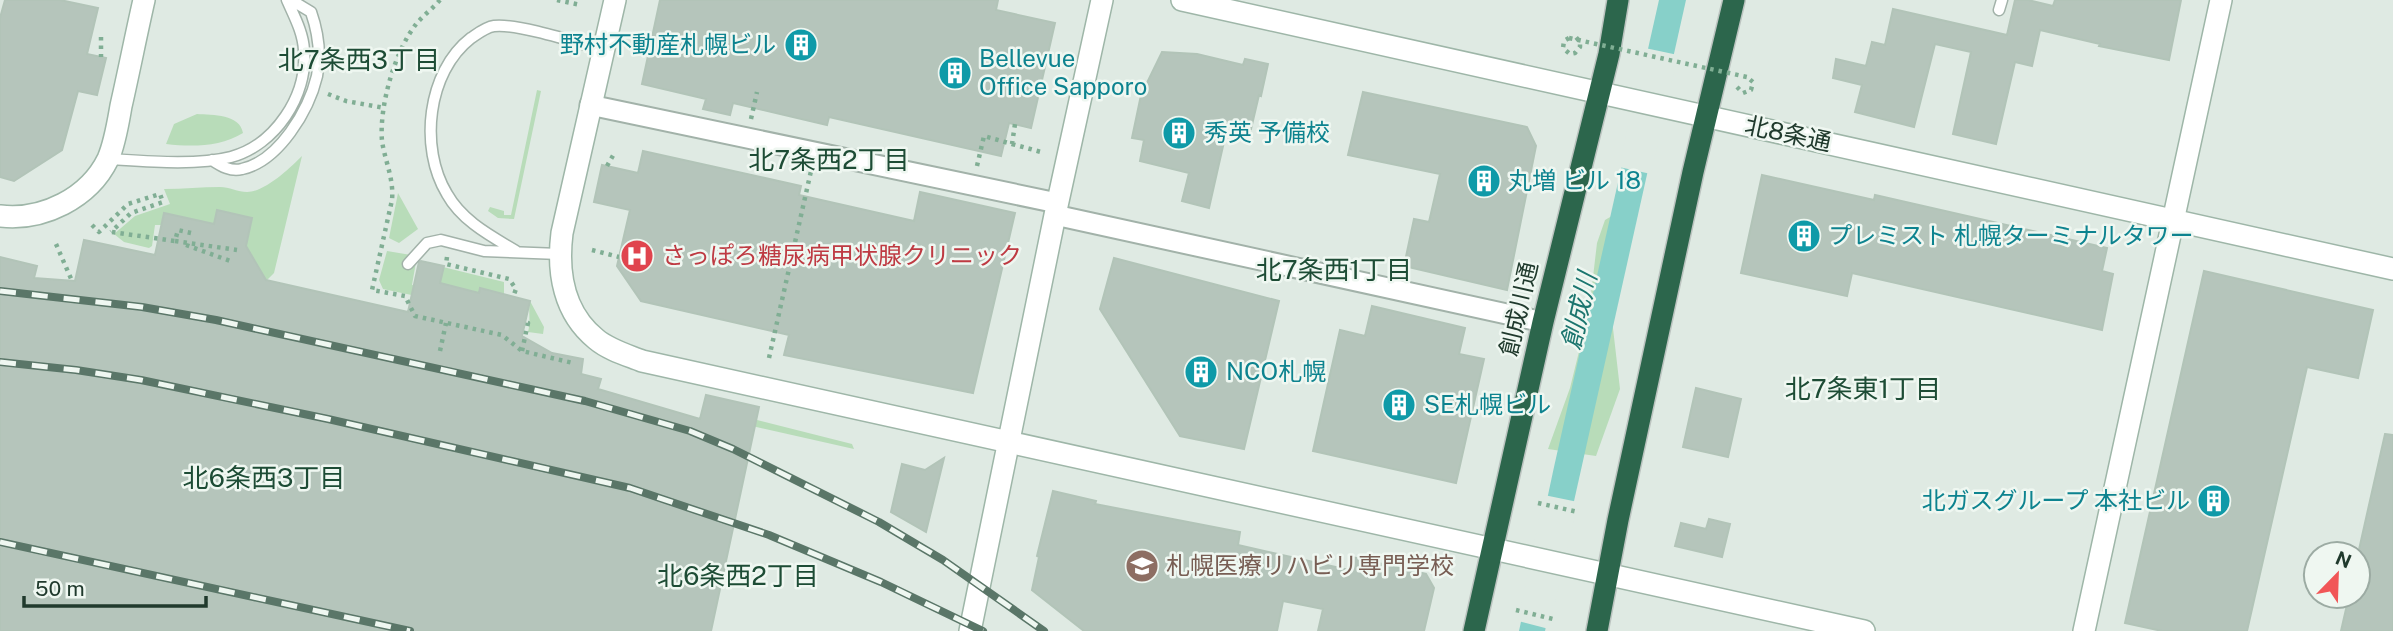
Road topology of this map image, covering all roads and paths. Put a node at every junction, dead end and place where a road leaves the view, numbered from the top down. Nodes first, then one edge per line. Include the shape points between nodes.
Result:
1 (289, 0) edge
2 (440, 0) edge
3 (557, 0) edge
4 (615, 0) edge
5 (1102, 0) edge
6 (1182, 0) edge
7 (1618, 0) edge
8 (1734, 0) edge
9 (2221, 0) edge
10 (140, 1) edge
11 (580, 5) dead end
12 (101, 37) dead end
13 (1572, 37) dead end
14 (603, 50) junction
15 (102, 57) dead end
16 (1745, 76) dead end
17 (1600, 91) junction
18 (328, 94) dead end
19 (590, 105) junction
20 (385, 108) junction
21 (1707, 116) junction
22 (1016, 124) dead end
23 (1012, 144) junction
24 (615, 152) dead end
25 (816, 152) junction
26 (1041, 152) dead end
27 (108, 159) junction
28 (211, 160) junction
29 (607, 166) dead end
30 (972, 185) junction
31 (1056, 209) junction
32 (0, 216) edge
33 (2173, 219) junction
34 (92, 225) dead end
35 (191, 233) dead end
36 (175, 241) junction
37 (56, 244) dead end
38 (237, 250) dead end
39 (592, 250) dead end
40 (516, 251) junction
41 (559, 254) junction
42 (619, 257) dead end
43 (233, 262) dead end
44 (408, 264) dead end
45 (2393, 269) edge
46 (780, 275) dead end
47 (788, 277) junction
48 (72, 281) dead end
49 (525, 322) dead end
50 (1543, 322) junction
51 (446, 323) junction
52 (440, 351) dead end
53 (522, 351) junction
54 (769, 358) dead end
55 (573, 363) dead end
56 (1010, 443) junction
57 (1538, 503) dead end
58 (1578, 512) dead end
59 (1493, 549) junction
60 (1607, 575) junction
61 (1516, 610) dead end
62 (1558, 620) dead end
63 (971, 631) edge
64 (1474, 631) edge
65 (1597, 631) edge
66 (1864, 631) edge
67 (2084, 631) edge

1 - 28 lane via 304,51 303,71 288,113 255,147
1 - 28 lane via 311,12 318,42 317,73 301,117 282,142 255,163 238,169
2 - 20 path via 416,24 398,54
3 - 11 path
4 - 14 street
5 - 31 street
6 - 17 street, 北8条通
7 - 17 highway, 創成川通
8 - 21 highway
9 - 33 street
10 - 27 street
12 - 15 path
13 - 16 path, bridge
14 - 19 street
14 - 40 lane via 515,27 493,26 464,44 438,84 430,121 437,171 447,195 481,230
17 - 21 street, 北8条通
17 - 50 highway, 創成川通
18 - 20 path
19 - 25 street
19 - 41 street
20 - 51 path via 382,140 393,187 372,290 405,296 415,316
21 - 33 street, 北8条通
21 - 60 highway
22 - 23 path
23 - 26 path
23 - 30 path via 984,136
24 - 29 path
25 - 30 street
25 - 47 path
27 - 28 lane
27 - 32 street via 90,185 72,199 44,212
30 - 31 street
31 - 50 street
31 - 56 street
33 - 45 street, 北8条通
33 - 67 street
34 - 36 path via 99,232 128,204 160,194 163,202 131,213 111,232
35 - 36 path via 178,230
36 - 38 path
36 - 43 path
37 - 48 path
39 - 42 path
40 - 41 lane
40 - 44 lane via 484,251 441,240 427,243
41 - 56 street via 571,308 597,340 615,350 642,361
46 - 47 path
47 - 54 path
49 - 53 path
50 - 59 highway, 創成川通
51 - 52 path
51 - 53 path via 502,335
53 - 55 path
56 - 59 street
56 - 63 street
57 - 58 path
59 - 60 street
59 - 64 highway, 創成川通
60 - 65 highway
60 - 66 street
61 - 62 path

